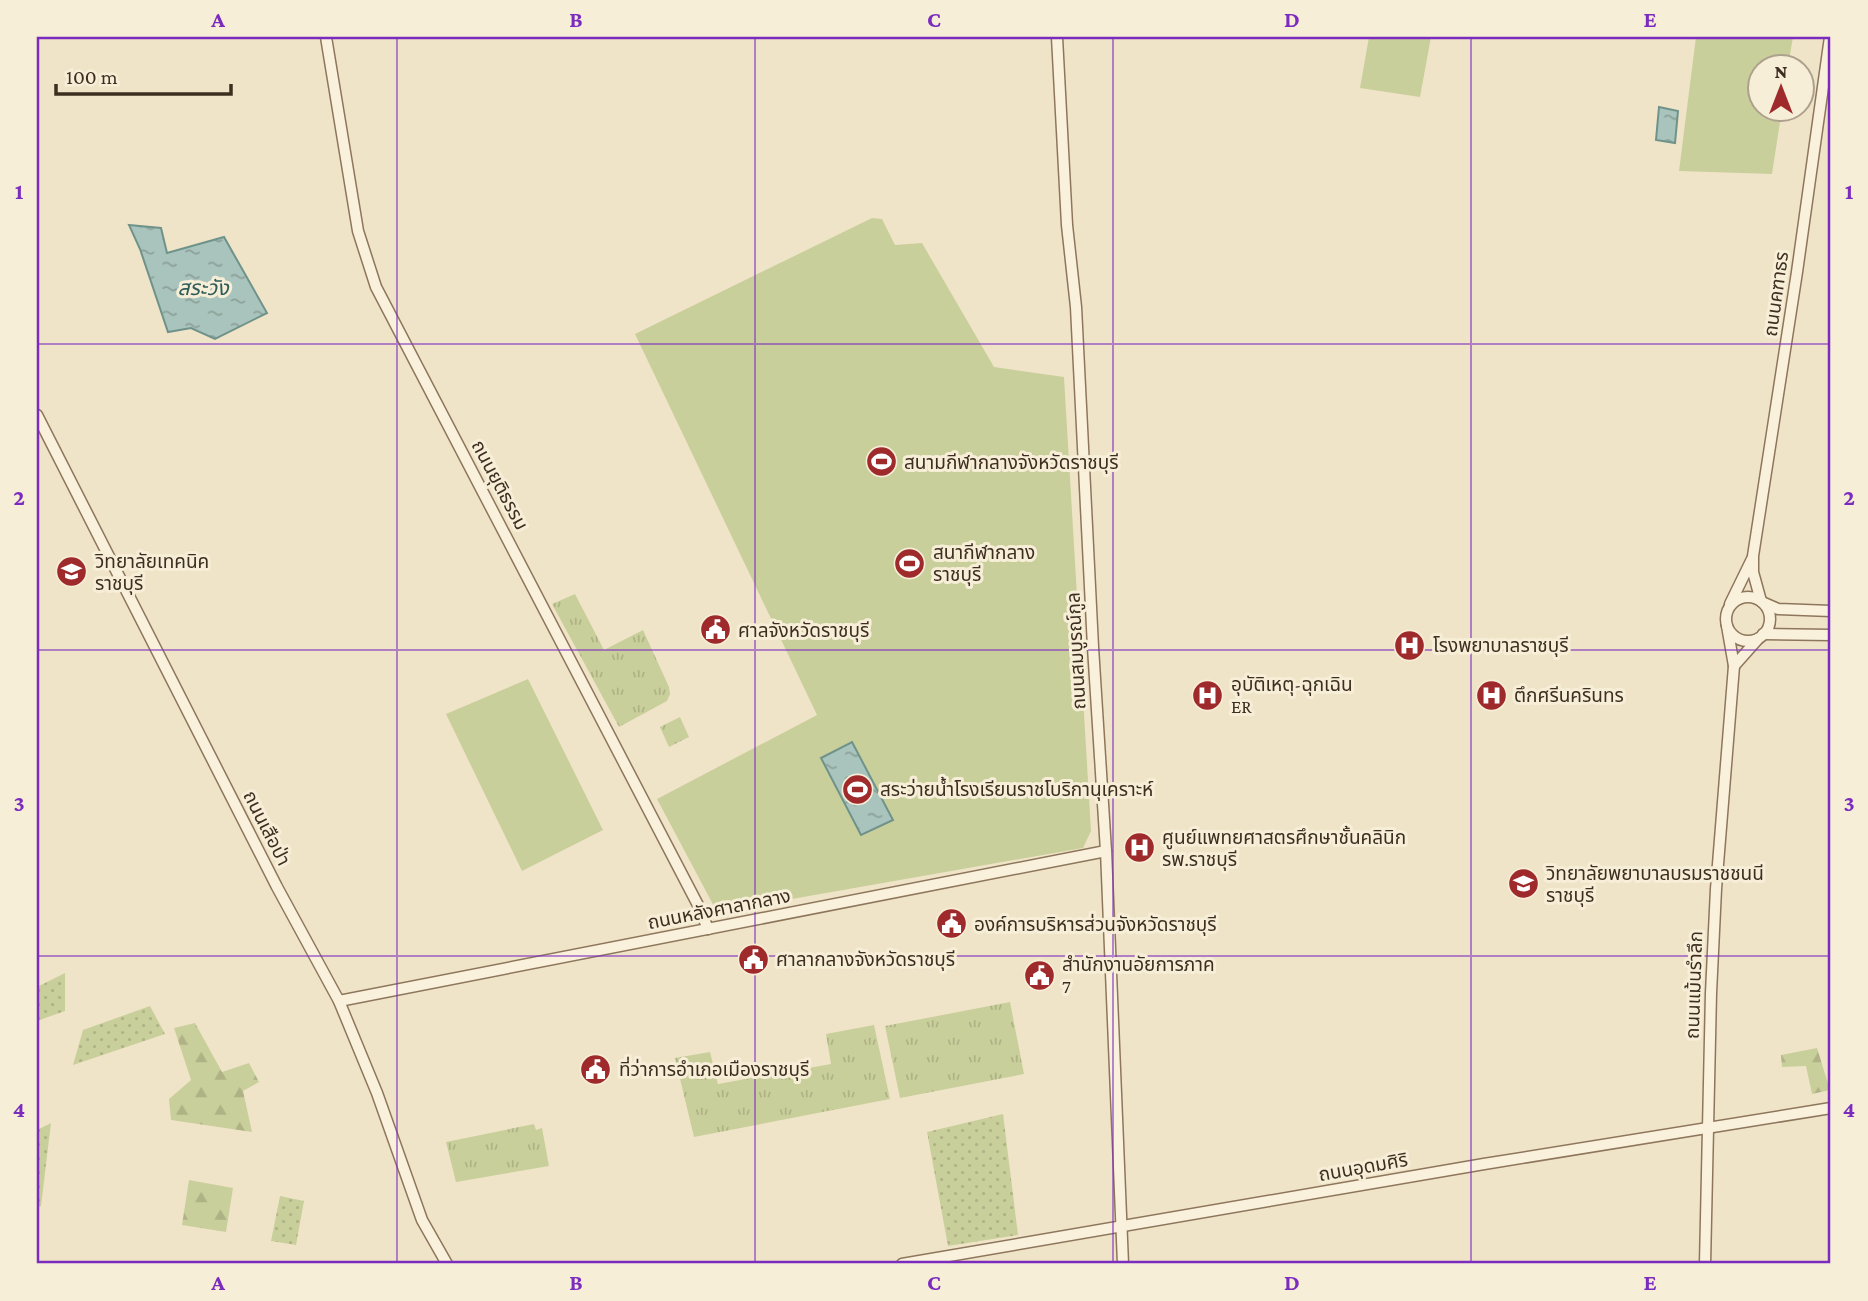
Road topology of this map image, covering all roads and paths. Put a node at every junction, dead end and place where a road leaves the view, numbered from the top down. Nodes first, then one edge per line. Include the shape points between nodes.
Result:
1 (326, 37) edge
2 (1057, 37) edge
3 (1830, 37) edge
4 (37, 415) edge
5 (1753, 556) junction
6 (1761, 602) junction
7 (1728, 608) junction
8 (1831, 611) edge
9 (1727, 626) junction
10 (1831, 635) edge
11 (1762, 636) junction
12 (1734, 666) junction
13 (1106, 851) junction
14 (708, 929) junction
15 (339, 1001) junction
16 (1831, 1108) edge
17 (1707, 1128) junction
18 (1121, 1228) junction
19 (447, 1264) edge
20 (902, 1264) edge
21 (1123, 1264) edge
22 (1705, 1264) edge

1 - 14 street, ถนนยุติธรรม via 358,231 376,287
2 - 13 street, ถนนสมบูรณ์กูล
3 - 5 street, ถนนคฑาธร
4 - 15 street, ถนนเสือป่า
5 - 6 street, ถนนคฑาธร
5 - 7 street, ถนนคฑาธร
6 - 7 street via 1743,597
6 - 8 street via 1778,609
6 - 11 street via 1770,618
7 - 9 street
9 - 11 street via 1734,636 1747,641
9 - 12 street, ถนนแม้นรำลึก
10 - 11 street
11 - 12 street
12 - 17 street, ถนนแม้นรำลึก via 1716,889
13 - 14 street, ถนนหลังศาลากลาง
13 - 18 street, ถนนสมบูรณ์กูล
14 - 15 street, ถนนหลังศาลากลาง
15 - 19 street, ถนนเสือป่า via 422,1220
16 - 17 street, ถนนอุดมศิริ
17 - 18 street, ถนนอุดมศิริ
17 - 22 street, ถนนแม้นรำลึก
18 - 20 street, ถนนอุดมศิริ
18 - 21 street, ถนนสมบูรณ์กูล

